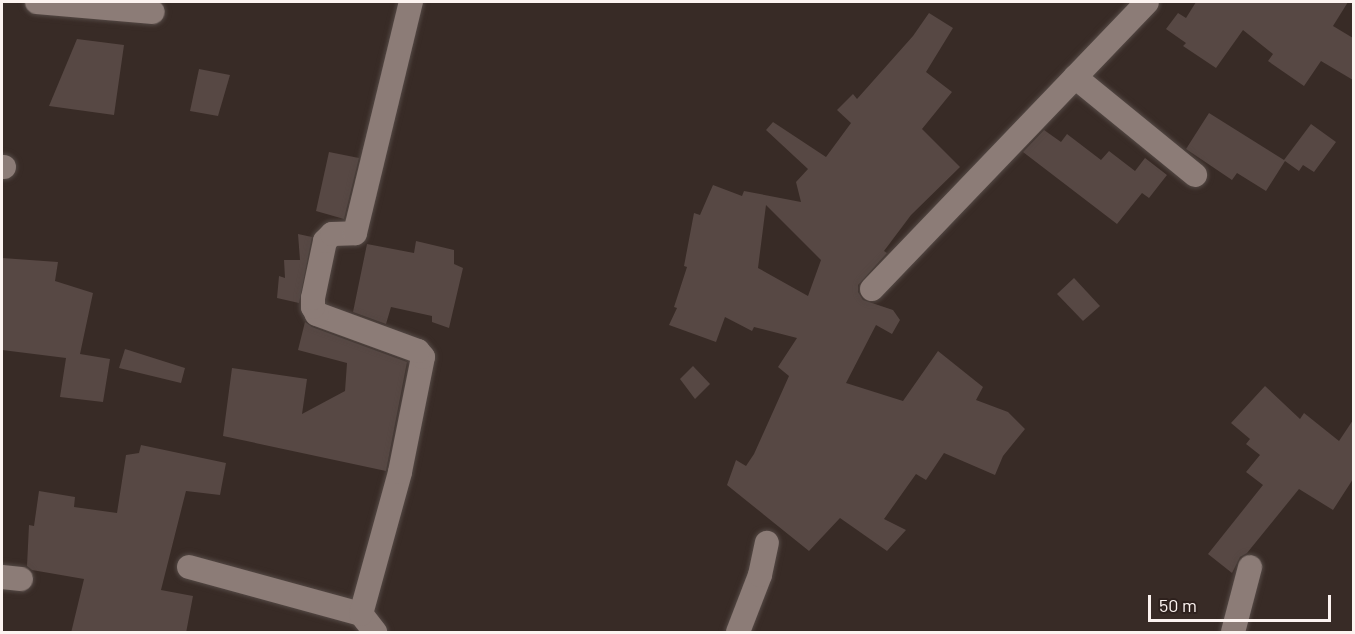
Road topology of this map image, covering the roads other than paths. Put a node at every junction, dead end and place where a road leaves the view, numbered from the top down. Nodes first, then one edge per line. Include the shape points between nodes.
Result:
1 (37, 2) edge
2 (411, 2) edge
3 (1147, 2) edge
4 (153, 12) dead end
5 (1076, 77) junction
6 (1195, 175) dead end
7 (872, 289) dead end
8 (767, 543) dead end
9 (189, 567) dead end
10 (1250, 567) dead end
11 (368, 623) edge
12 (738, 633) edge
13 (1233, 633) edge

1 - 4 street
2 - 11 street via 354,233 332,234 325,241 313,298 317,314 418,351 423,357
3 - 5 street
5 - 6 street
5 - 7 street
8 - 12 street via 760,575
9 - 11 street
10 - 13 street

